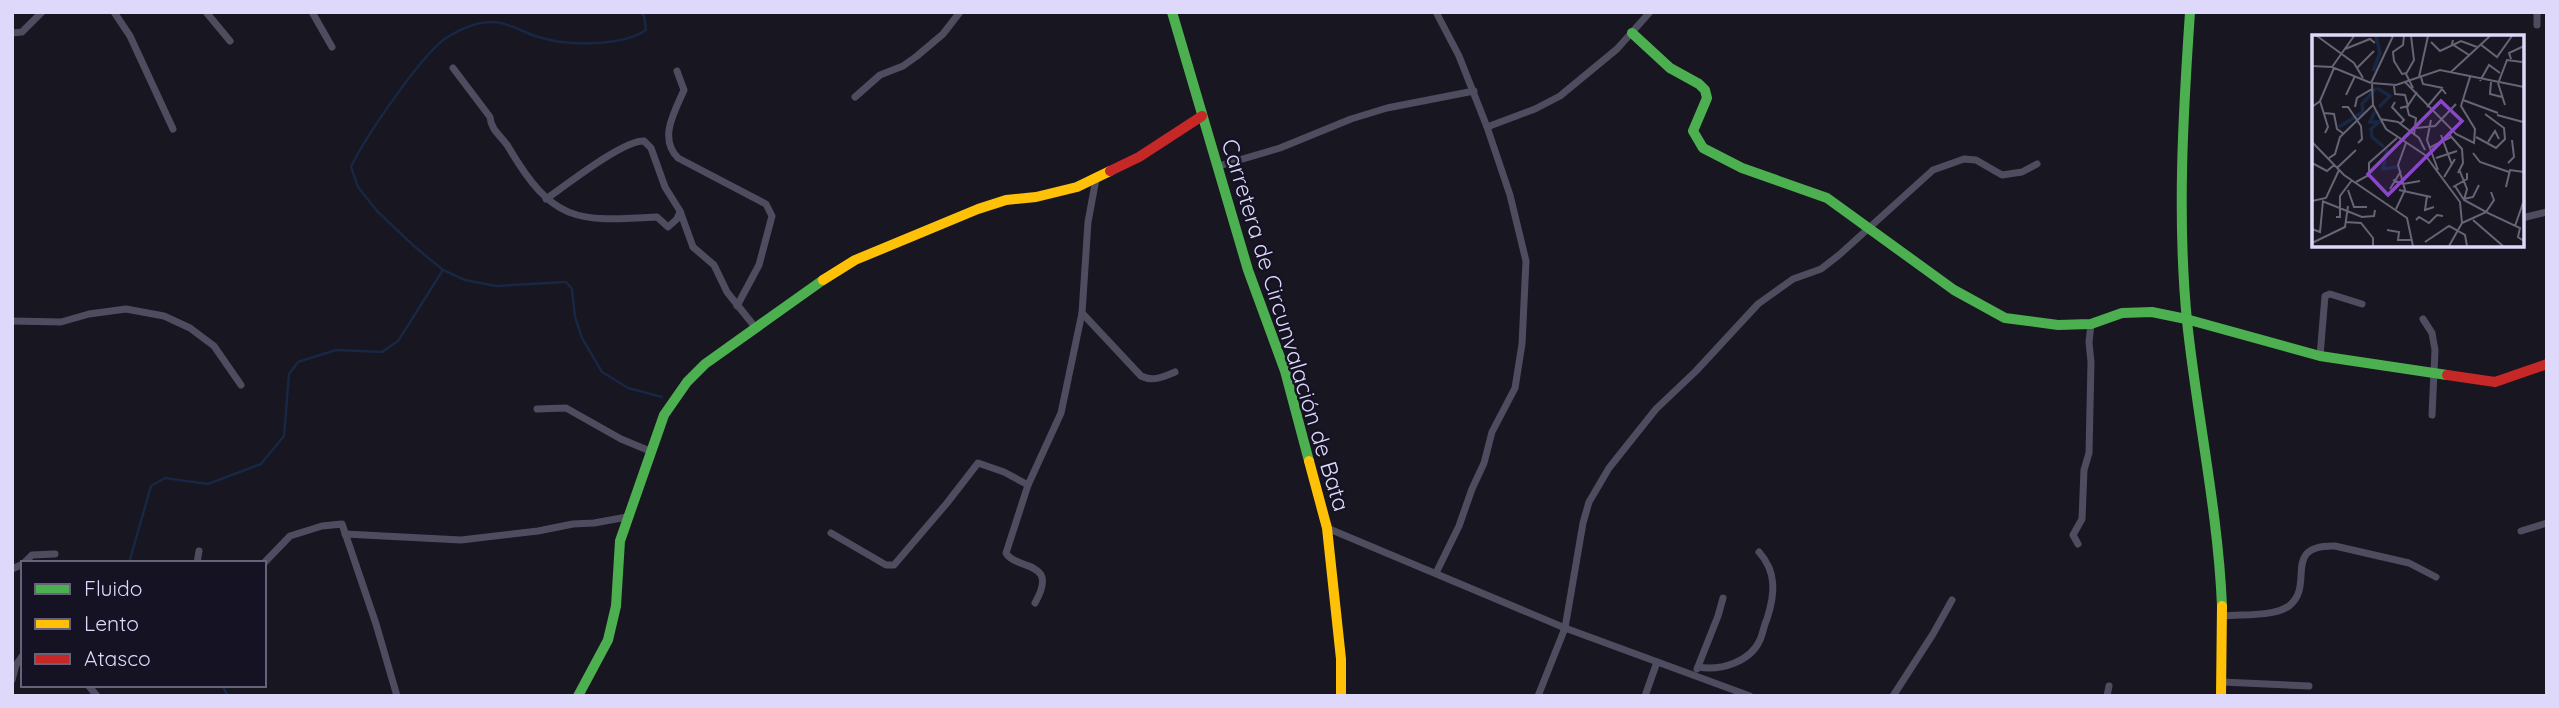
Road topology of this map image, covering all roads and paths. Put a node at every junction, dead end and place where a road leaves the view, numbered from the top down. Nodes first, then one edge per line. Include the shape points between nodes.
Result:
1 (42, 12) edge
2 (114, 12) edge
3 (206, 12) edge
4 (312, 12) edge
5 (960, 12) edge
6 (1172, 12) edge
7 (1436, 12) edge
8 (1650, 12) edge
9 (2190, 12) edge
10 (2537, 12) edge
11 (2537, 25) dead end
12 (12, 33) edge
13 (1632, 33) junction
14 (230, 41) dead end
15 (332, 47) dead end
16 (453, 68) dead end
17 (677, 71) dead end
18 (1474, 91) junction
19 (855, 97) dead end
20 (1202, 116) junction
21 (1487, 127) junction
22 (173, 129) dead end
23 (2037, 164) dead end
24 (1219, 166) junction
25 (1097, 179) junction
26 (546, 199) junction
27 (680, 211) junction
28 (2547, 212) edge
29 (2524, 218) edge
30 (1870, 228) junction
31 (2362, 304) dead end
32 (737, 306) junction
33 (1082, 313) junction
34 (2186, 319) junction
35 (2423, 319) dead end
36 (12, 321) edge
37 (2091, 324) junction
38 (755, 327) junction
39 (2320, 356) junction
40 (2547, 364) edge
41 (1175, 372) dead end
42 (2434, 375) junction
43 (241, 385) dead end
44 (537, 410) dead end
45 (2432, 415) dead end
46 (650, 452) junction
47 (1028, 485) junction
48 (627, 517) junction
49 (2547, 523) edge
50 (1327, 528) junction
51 (2521, 531) dead end
52 (831, 533) dead end
53 (345, 534) junction
54 (2078, 544) dead end
55 (199, 551) dead end
56 (1759, 552) dead end
57 (55, 554) dead end
58 (25, 561) edge
59 (197, 561) edge
60 (266, 561) edge
61 (1436, 573) junction
62 (2437, 577) dead end
63 (1723, 597) dead end
64 (1952, 600) dead end
65 (1035, 603) dead end
66 (2223, 616) junction
67 (1565, 628) junction
68 (21, 658) edge
69 (1657, 662) junction
70 (1698, 667) junction
71 (1694, 675) junction
72 (12, 680) edge
73 (2222, 681) junction
74 (2109, 686) dead end
75 (2309, 686) dead end
76 (397, 696) edge
77 (578, 696) edge
78 (1341, 696) edge
79 (1538, 696) edge
80 (1645, 696) edge
81 (1750, 696) edge
82 (1893, 696) edge
83 (2107, 696) edge
84 (2221, 696) edge

1 - 12 street via 22,32
2 - 22 street
3 - 14 street
4 - 15 street
5 - 19 street via 917,56 880,75
6 - 20 street, Carretera de Circunvalación de Bata
7 - 18 street
8 - 13 street
9 - 34 street via 2179,202
10 - 11 street
13 - 21 street via 1560,96
13 - 30 street via 1670,68 1705,90 1707,98 1693,131 1703,148 1742,168 1827,198
16 - 26 street
17 - 32 street via 684,90 669,128 673,152 766,204 772,216 759,265
18 - 21 street
18 - 24 street via 1387,108
20 - 24 street, Carretera de Circunvalación de Bata
20 - 25 street
21 - 61 street via 1526,261 1521,357 1514,388
23 - 30 street via 2002,175 1976,160 1944,164
24 - 50 street, Carretera de Circunvalación de Bata via 1248,270 1285,371
25 - 33 street via 1088,222
25 - 38 street via 1006,200 855,260
26 - 27 street via 559,209 589,218 657,217 668,227
26 - 27 street via 639,140 651,148 665,187
27 - 32 street via 693,247 713,265
28 - 29 street
30 - 37 street via 1912,262 2005,318
30 - 67 street via 1821,269 1793,279 1758,304 1632,437 1589,502
31 - 39 street via 2325,296
32 - 38 street
33 - 41 street via 1141,376 1158,379
33 - 47 street via 1061,413
34 - 37 street via 2152,312 2122,313
34 - 39 street
34 - 66 street
35 - 42 street via 2432,334
36 - 43 street via 61,321 126,309 164,316 214,346
37 - 54 street via 2089,453 2082,519 2073,535
38 - 46 street via 687,382 664,415
39 - 42 street
40 - 42 street via 2495,383
42 - 45 street
44 - 46 street via 566,408
46 - 48 street
47 - 52 street via 978,463 894,565 886,565
47 - 65 street via 1006,553 1040,574 1042,584
48 - 53 street via 461,540
48 - 77 street via 608,640
49 - 51 street
50 - 61 street
50 - 78 street, Carretera de Circunvalación de Bata
53 - 60 street via 342,524 300,532 282,542
53 - 76 street
55 - 59 street
56 - 70 street via 1770,567 1774,596 1759,640 1746,657 1732,664
57 - 58 street via 32,555
61 - 67 street
62 - 66 street via 2409,563 2323,546 2304,556 2300,590 2287,607
63 - 70 street
64 - 82 street
66 - 73 street
67 - 69 street
67 - 79 street
68 - 72 street
69 - 71 street
69 - 80 street
70 - 71 street
71 - 81 street
73 - 75 street
73 - 84 street
74 - 83 street

